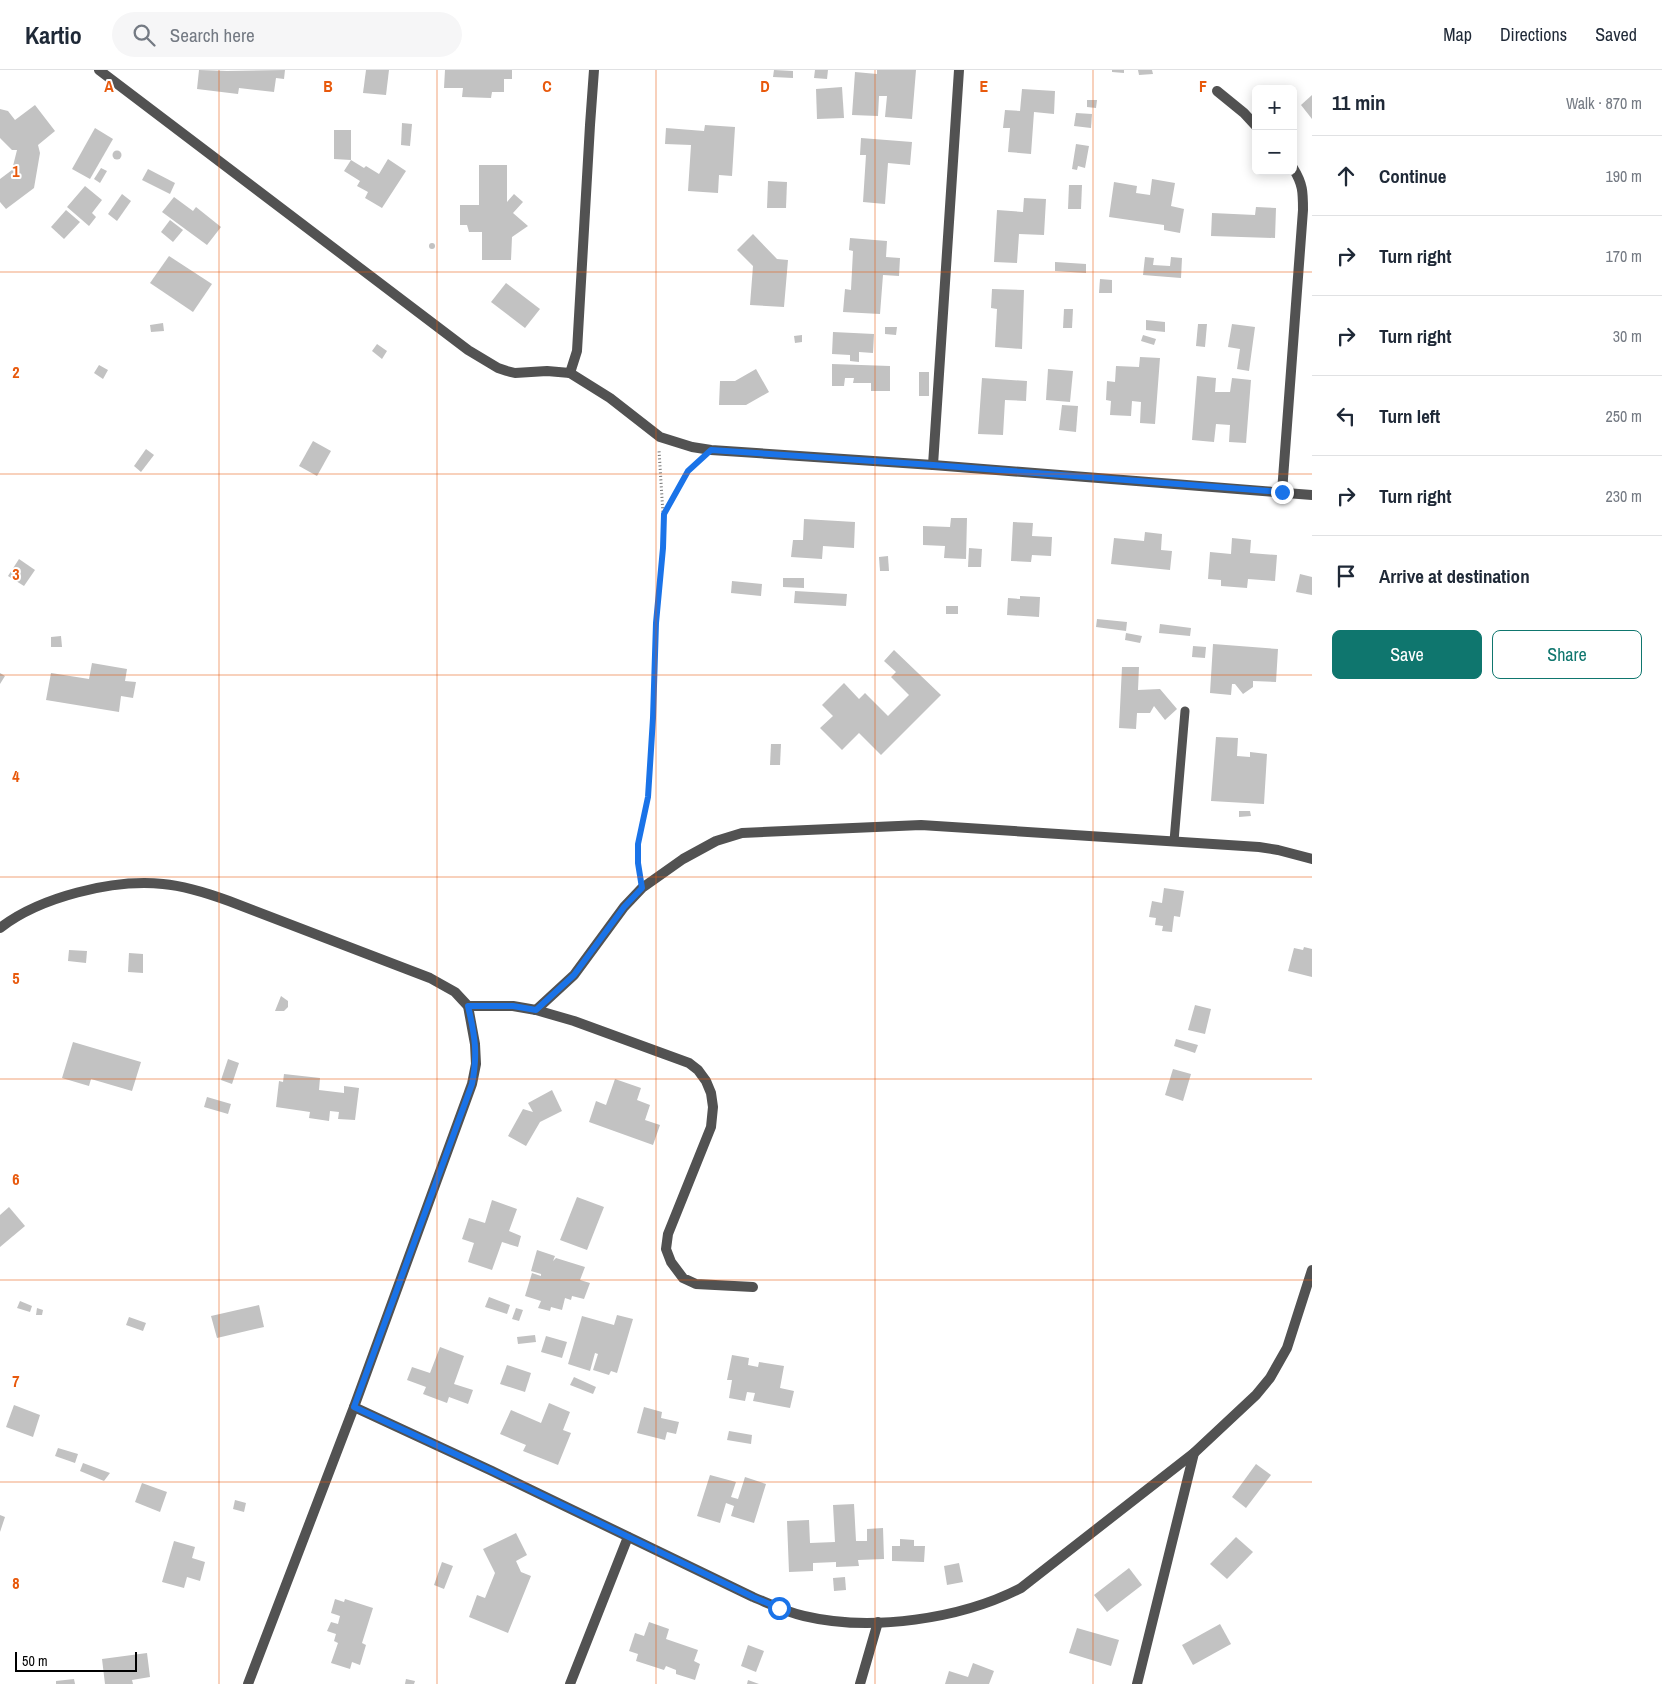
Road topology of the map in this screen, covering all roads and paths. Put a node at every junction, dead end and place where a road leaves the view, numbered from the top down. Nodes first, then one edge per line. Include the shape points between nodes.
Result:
1 (99, 70) edge
2 (594, 70) edge
3 (959, 70) edge
4 (1217, 91) dead end
5 (1252, 122) edge
6 (1297, 174) edge
7 (570, 372) junction
8 (660, 437) junction
9 (711, 450) junction
10 (933, 465) junction
11 (1282, 492) junction
12 (1312, 495) edge
13 (664, 514) junction
14 (1185, 711) dead end
15 (1174, 841) junction
16 (1312, 859) edge
17 (642, 888) junction
18 (0, 928) edge
19 (468, 1006) junction
20 (536, 1010) junction
21 (1312, 1270) edge
22 (753, 1287) dead end
23 (354, 1407) junction
24 (1194, 1453) junction
25 (628, 1537) junction
26 (878, 1622) junction
27 (248, 1684) edge
28 (570, 1684) edge
29 (860, 1684) edge
30 (1137, 1684) edge

1 - 7 street via 468,350 498,368 515,373
2 - 7 street via 577,351
3 - 10 street
4 - 5 street
6 - 11 street via 1302,186 1303,210
7 - 8 street
8 - 9 street
8 - 13 path
9 - 10 street
9 - 13 path via 688,471
10 - 11 street
11 - 12 street
13 - 17 path via 648,797 638,844
14 - 15 lane
15 - 16 street via 1258,847
15 - 17 street via 922,824 742,833 716,841 683,859
17 - 20 street via 574,975
18 - 19 street via 59,898 109,886 162,884 196,889 430,978 455,992
19 - 20 street via 513,1006
19 - 23 street via 475,1044 472,1084
20 - 22 street via 689,1063 698,1070 712,1093 711,1127 668,1234 666,1249 683,1278 696,1284
21 - 24 street via 1287,1348 1270,1378
23 - 25 street
23 - 27 street
24 - 26 street via 1021,1588 970,1608 936,1616
24 - 30 street
25 - 26 street via 779,1608 838,1621
25 - 28 street
26 - 29 street

